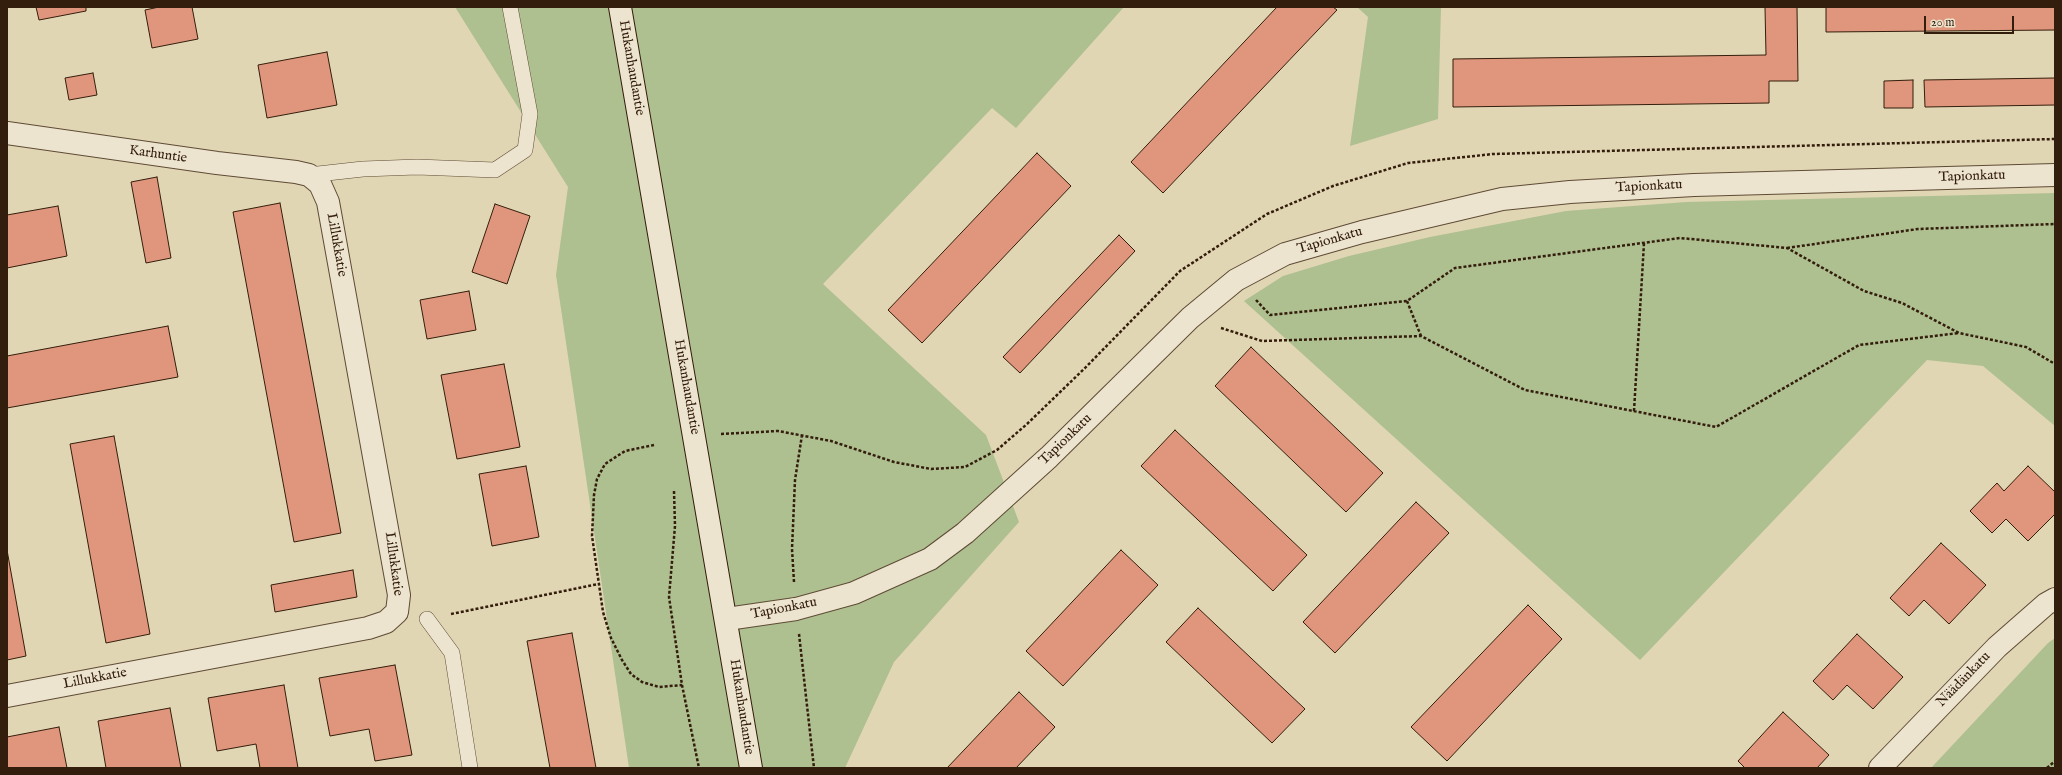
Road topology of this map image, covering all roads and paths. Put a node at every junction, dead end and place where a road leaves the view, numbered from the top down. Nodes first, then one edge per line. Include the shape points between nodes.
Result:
1 (510, 7) edge
2 (620, 7) edge
3 (7, 133) edge
4 (309, 175) junction
5 (2055, 175) edge
6 (2055, 224) edge
7 (1644, 243) junction
8 (1787, 248) junction
9 (1236, 280) junction
10 (1407, 301) junction
11 (1190, 318) junction
12 (1959, 333) junction
13 (1422, 336) junction
14 (2055, 364) edge
15 (1634, 411) junction
16 (654, 445) dead end
17 (675, 526) dead end
18 (598, 584) junction
19 (2055, 599) edge
20 (427, 619) joint
21 (727, 619) junction
22 (682, 685) junction
23 (7, 696) edge
24 (2055, 761) edge
25 (470, 768) edge
26 (699, 768) edge
27 (752, 768) edge
28 (1880, 768) edge
29 (2047, 768) edge

1 - 4 lane via 530,114 525,150 495,170 417,166
2 - 21 street, Hukanhaudantie
3 - 4 street, Karhuntie
4 - 23 street, Lillukkatie via 320,184 328,202 398,581 397,612 386,622 368,628
5 - 9 street, Tapionkatu via 1694,185 1570,192 1502,199 1362,232 1285,254
6 - 8 path via 1918,229
7 - 8 path via 1680,238
7 - 10 path via 1455,268
7 - 15 path
8 - 12 path via 1864,291 1902,303
9 - 10 path via 1270,315
9 - 11 street, Tapionkatu
10 - 13 path
11 - 13 path via 1262,341
11 - 21 street, Tapionkatu via 1049,457 965,533 930,559 854,593 796,609
12 - 14 path via 2026,347
12 - 15 path via 1858,345 1716,427
13 - 15 path via 1525,390
16 - 18 path via 624,451 605,464 598,479 594,495 592,536
17 - 22 path via 669,597
18 - 20 path
18 - 22 path via 611,638 631,674 642,682 659,688
19 - 28 street, Näädänkatu via 1997,647
20 - 25 lane via 452,653
21 - 27 street, Hukanhaudantie
22 - 26 path
24 - 29 path

